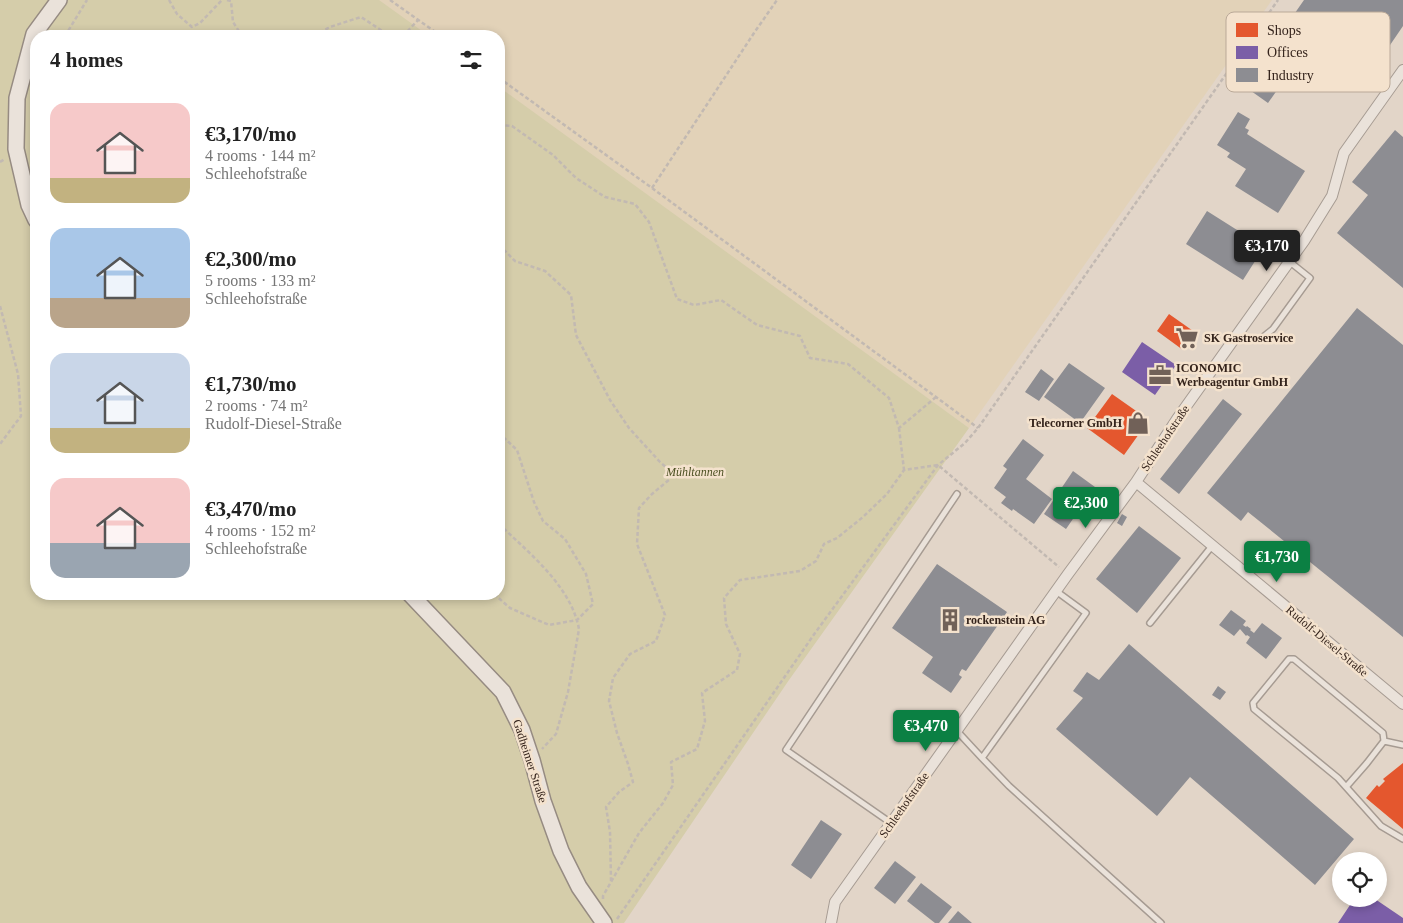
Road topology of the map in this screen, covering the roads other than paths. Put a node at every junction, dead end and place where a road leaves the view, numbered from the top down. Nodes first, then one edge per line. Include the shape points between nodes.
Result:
1 (59, 0) edge
2 (37, 30) edge
3 (30, 49) edge
4 (1403, 70) edge
5 (1390, 88) edge
6 (1387, 92) edge
7 (30, 207) edge
8 (1290, 262) junction
9 (1262, 337) dead end
10 (1136, 482) junction
11 (957, 494) dead end
12 (1213, 545) junction
13 (1056, 591) junction
14 (416, 600) edge
15 (1150, 623) dead end
16 (1403, 704) edge
17 (957, 730) junction
18 (1384, 741) junction
19 (1403, 745) edge
20 (982, 758) junction
21 (1346, 787) junction
22 (891, 823) junction
23 (1403, 839) edge
24 (604, 923) edge
25 (831, 923) edge
26 (1161, 923) edge

1 - 2 street
3 - 7 street via 17,98 16,149
4 - 5 street, Schleehofstraße
6 - 8 street, Schleehofstraße via 1344,153 1332,196
8 - 9 lane via 1310,278 1273,329
8 - 10 street, Schleehofstraße via 1177,419
10 - 12 street, Rudolf-Diesel-Straße
10 - 13 street, Schleehofstraße
11 - 22 lane via 786,750
12 - 15 lane
12 - 16 street, Rudolf-Diesel-Straße
13 - 17 street, Schleehofstraße
13 - 20 lane via 1086,613
14 - 24 street, Gadheimer Straße via 503,692 522,730 561,851 579,887
17 - 20 lane
17 - 22 street, Schleehofstraße
18 - 19 lane
18 - 21 lane
18 - 21 lane via 1383,733 1289,659 1253,703 1254,709
20 - 26 lane
21 - 23 lane via 1381,826
22 - 25 street, Schleehofstraße via 835,902

